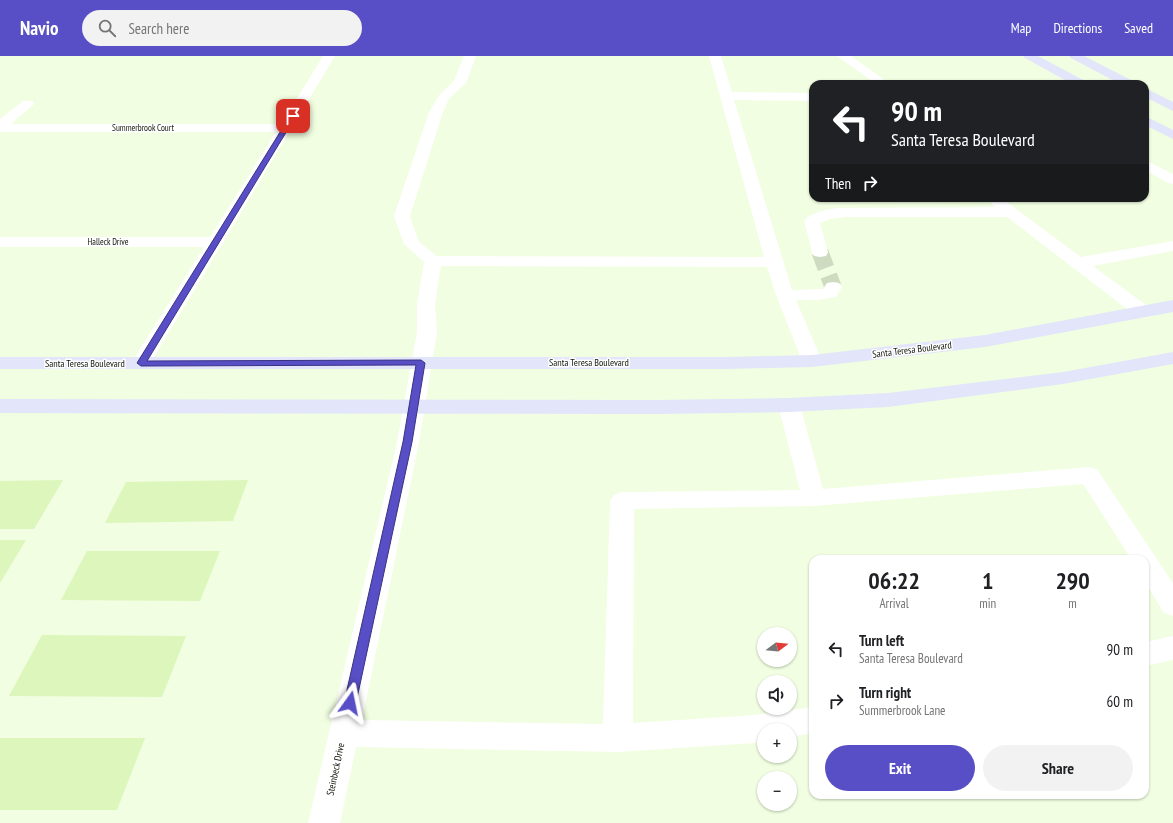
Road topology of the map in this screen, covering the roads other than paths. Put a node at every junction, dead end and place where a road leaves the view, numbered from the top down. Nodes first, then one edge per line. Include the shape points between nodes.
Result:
1 (330, 56) edge
2 (470, 56) edge
3 (716, 56) edge
4 (843, 56) edge
5 (1029, 56) edge
6 (1075, 56) edge
7 (878, 80) edge
8 (1073, 80) edge
9 (1121, 80) edge
10 (1149, 94) edge
11 (727, 96) junction
12 (809, 96) edge
13 (28, 104) dead end
14 (1173, 107) edge
15 (1149, 122) edge
16 (0, 127) edge
17 (286, 128) junction
18 (1173, 135) edge
19 (1173, 165) edge
20 (1150, 170) edge
21 (1173, 180) edge
22 (998, 202) edge
23 (1009, 212) junction
24 (0, 242) edge
25 (217, 242) junction
26 (1173, 246) edge
27 (820, 252) tunnel mouth
28 (433, 260) junction
29 (774, 262) junction
30 (1078, 263) junction
31 (833, 287) dead end
32 (785, 296) junction
33 (1173, 306) edge
34 (1143, 312) junction
35 (1173, 358) edge
36 (812, 361) junction
37 (0, 363) edge
38 (141, 363) junction
39 (421, 363) junction
40 (788, 405) junction
41 (0, 406) edge
42 (414, 407) junction
43 (814, 498) junction
44 (1141, 555) edge
45 (1149, 568) edge
46 (1173, 605) edge
47 (1173, 648) edge
48 (1149, 653) edge
49 (809, 721) edge
50 (343, 733) junction
51 (618, 738) junction
52 (324, 823) edge

1 - 17 street
2 - 28 street via 460,83 444,97 436,112 402,216 412,244
3 - 11 street
4 - 7 street
5 - 8 main road
6 - 9 main road
10 - 14 main road
11 - 12 street
11 - 29 street
13 - 16 street, Summerbrook Court
15 - 18 main road
16 - 17 street, Summerbrook Court
17 - 25 street
19 - 20 street
20 - 21 street
22 - 23 street
23 - 27 street via 828,214 812,221
23 - 30 street
24 - 25 street, Halleck Drive
25 - 38 street
26 - 30 street
28 - 29 street
28 - 39 street, Steinbeck Drive
29 - 32 street
30 - 34 street
31 - 32 street via 830,293 818,296
32 - 36 street
33 - 34 main road, Santa Teresa Boulevard
34 - 36 main road, Santa Teresa Boulevard via 985,341
35 - 40 main road via 1070,377 888,400
36 - 39 main road, Santa Teresa Boulevard
37 - 38 main road, Santa Teresa Boulevard
38 - 39 main road, Santa Teresa Boulevard
39 - 42 street, Steinbeck Drive
40 - 42 main road
40 - 43 street
41 - 42 main road
42 - 50 street, Steinbeck Drive
43 - 44 street via 1089,474
43 - 51 street via 622,501
45 - 46 street
47 - 48 street
49 - 51 street via 755,729
50 - 51 street
50 - 52 street, Steinbeck Drive

